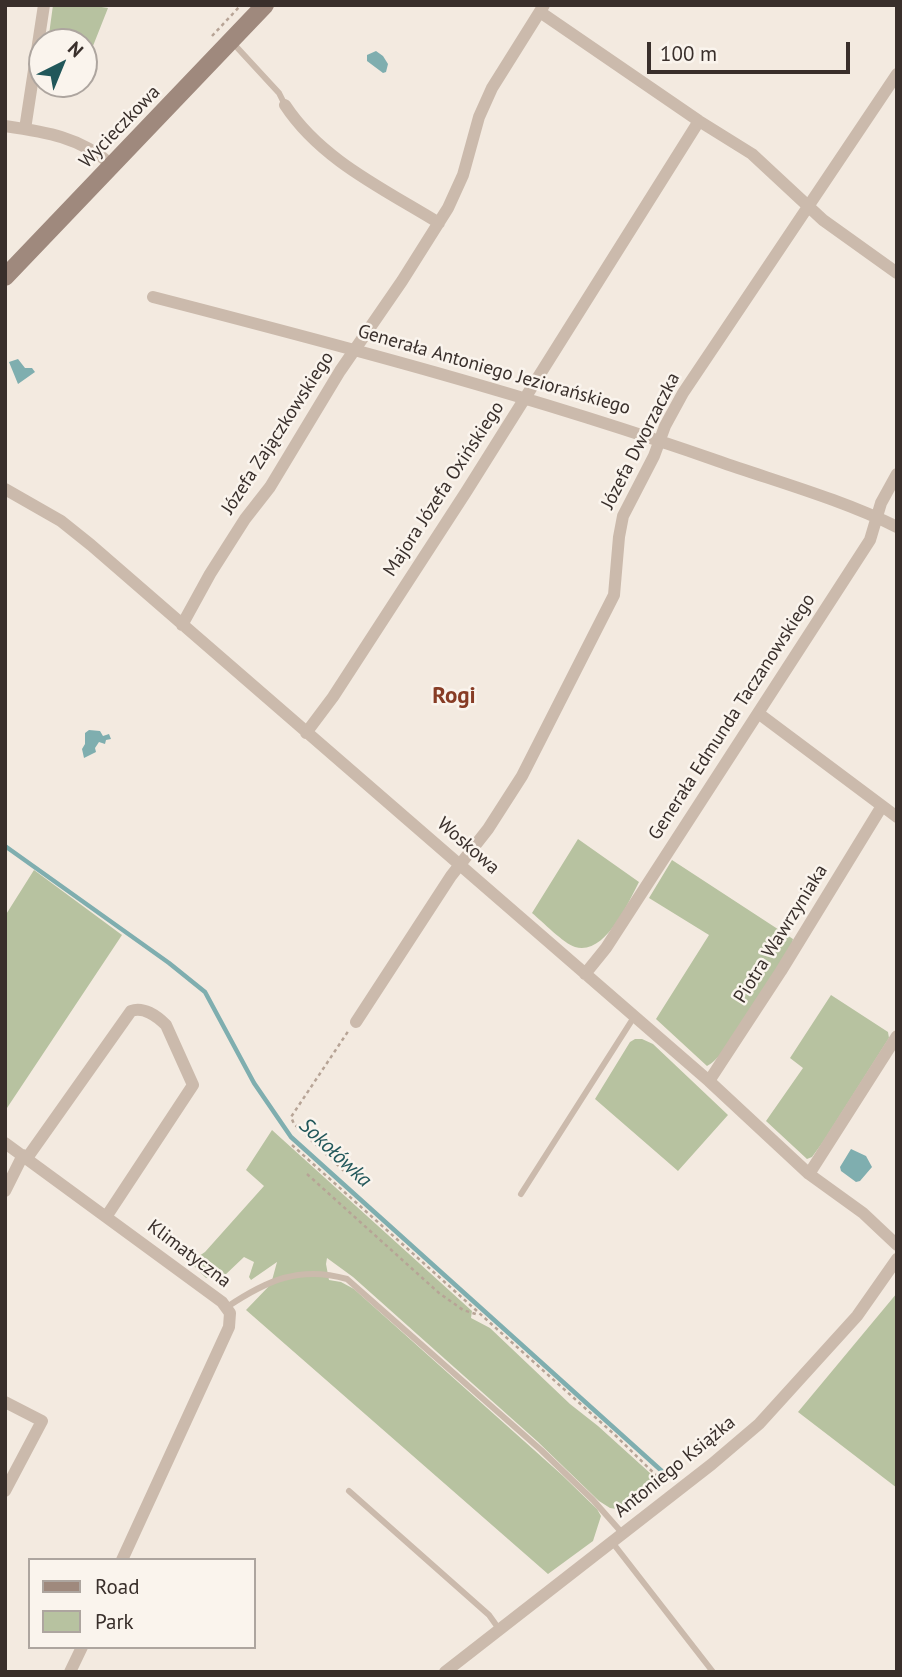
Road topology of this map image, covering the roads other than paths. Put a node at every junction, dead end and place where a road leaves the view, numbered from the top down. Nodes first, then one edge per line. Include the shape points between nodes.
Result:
1 (44, 5) edge
2 (264, 5) edge
3 (542, 9) edge
4 (231, 40) junction
5 (897, 74) edge
6 (285, 105) joint
7 (699, 121) junction
8 (5, 126) edge
9 (25, 129) junction
10 (112, 165) junction
11 (808, 205) junction
12 (439, 223) junction
13 (897, 273) edge
14 (5, 277) edge
15 (153, 297) dead end
16 (355, 349) junction
17 (525, 398) junction
18 (661, 440) junction
19 (897, 474) edge
20 (5, 489) edge
21 (877, 517) junction
22 (897, 527) edge
23 (182, 625) junction
24 (758, 713) junction
25 (306, 733) junction
26 (882, 806) junction
27 (897, 817) edge
28 (460, 864) junction
29 (586, 974) junction
30 (634, 1017) junction
31 (356, 1022) road end
32 (897, 1036) edge
33 (709, 1081) junction
34 (5, 1143) edge
35 (25, 1156) junction
36 (809, 1174) junction
37 (5, 1191) edge
38 (521, 1194) dead end
39 (106, 1217) junction
40 (897, 1245) edge
41 (897, 1259) edge
42 (227, 1307) junction
43 (5, 1402) edge
44 (5, 1491) edge
45 (349, 1491) dead end
46 (618, 1538) junction
47 (123, 1558) edge
48 (499, 1630) junction
49 (81, 1649) edge
50 (71, 1672) edge
51 (445, 1672) edge
52 (713, 1672) edge

1 - 9 street
2 - 4 street, Wycieczkowa
3 - 7 street
3 - 12 street, Józefa Zajączkowskiego via 492,88 463,175
4 - 6 lane
4 - 10 street, Wycieczkowa
5 - 11 street, Józefa Dworzaczka
6 - 12 street via 331,155
7 - 11 street via 752,154
7 - 17 street, Majora Józefa Oxińskiego
8 - 9 street
9 - 10 street via 85,145
10 - 14 street, Wycieczkowa
11 - 13 street via 845,238
11 - 18 street, Józefa Dworzaczka via 683,393
12 - 16 street, Józefa Zajączkowskiego
15 - 16 street, Generała Antoniego Jeziorańskiego
16 - 17 street, Generała Antoniego Jeziorańskiego
16 - 23 street, Józefa Zajączkowskiego
17 - 18 street, Generała Antoniego Jeziorańskiego
17 - 25 street, Majora Józefa Oxińskiego
18 - 21 street, Generała Antoniego Jeziorańskiego
18 - 28 street, Józefa Dworzaczka via 620,525 614,595 522,776
19 - 21 street, Generała Edmunda Taczanowskiego
20 - 23 street, Woskowa via 74,529
21 - 22 street, Generała Antoniego Jeziorańskiego
21 - 24 street, Generała Edmunda Taczanowskiego via 870,540
23 - 25 street, Woskowa
24 - 26 street
24 - 29 street, Generała Edmunda Taczanowskiego
25 - 28 street, Woskowa
26 - 27 street
26 - 33 street, Piotra Wawrzyniaka
28 - 29 street, Woskowa
28 - 31 street, Józefa Dworzaczka
29 - 30 street, Woskowa
30 - 33 street, Woskowa
30 - 38 lane
32 - 36 street
33 - 36 street, Woskowa
34 - 35 street, Klimatyczna
35 - 37 street
35 - 39 street, Klimatyczna
35 - 39 street via 131,1011 146,1011 161,1020 193,1086
36 - 40 street, Woskowa via 863,1213
39 - 42 street, Klimatyczna
41 - 46 street, Antoniego Książka via 857,1316 759,1424
42 - 46 lane via 267,1283 287,1277 321,1273 347,1279 541,1450 593,1500
42 - 47 street, Klimatyczna via 229,1327
43 - 44 street via 42,1421
45 - 48 lane via 489,1615
46 - 48 street, Antoniego Książka
46 - 52 lane
48 - 51 street, Antoniego Książka
49 - 50 street

